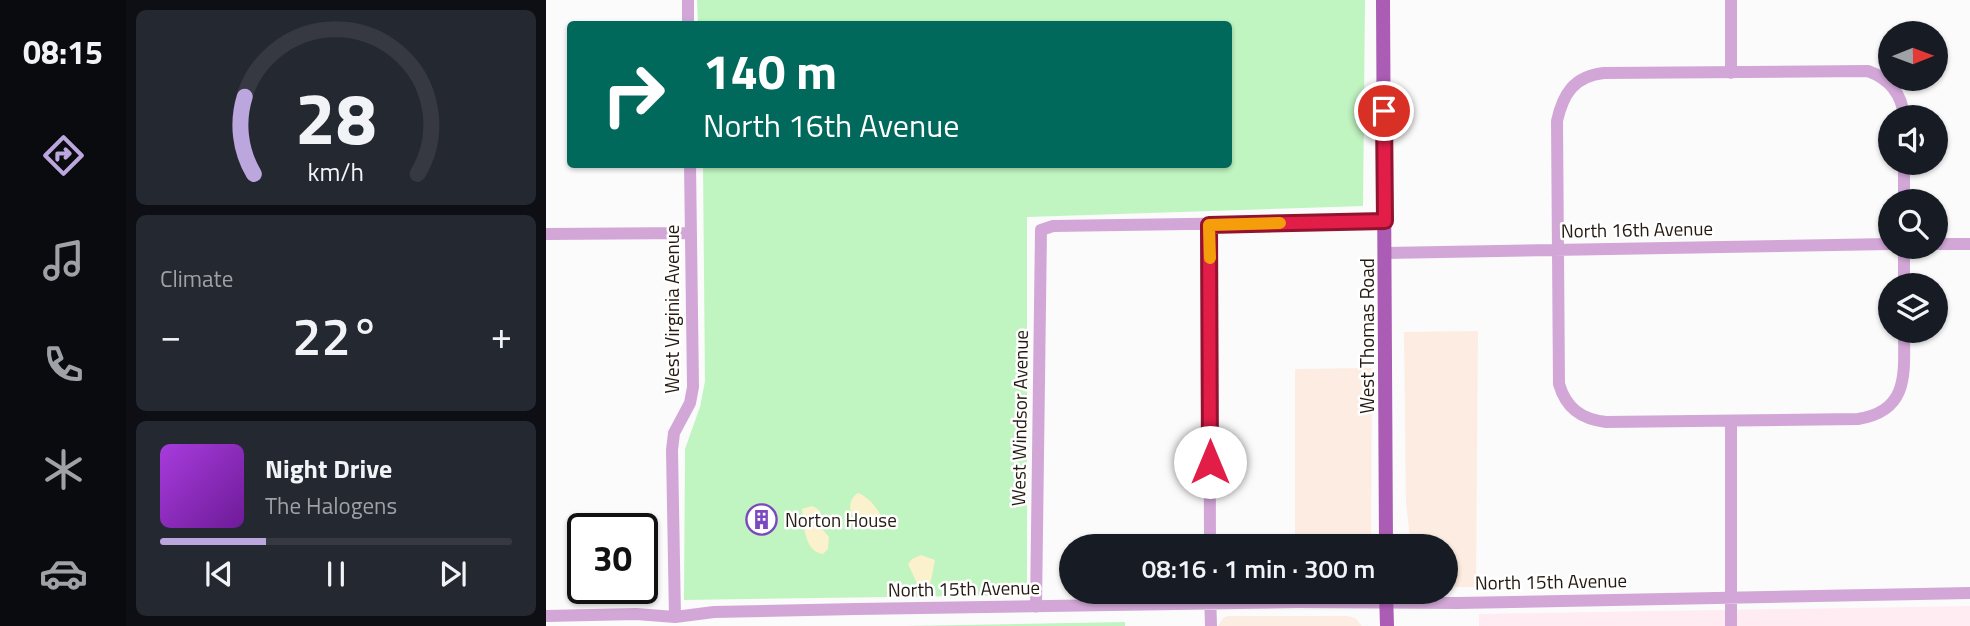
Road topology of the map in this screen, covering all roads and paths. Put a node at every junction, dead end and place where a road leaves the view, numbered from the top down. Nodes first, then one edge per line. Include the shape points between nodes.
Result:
1 (688, 0) edge
2 (1383, 0) edge
3 (1731, 0) edge
4 (688, 21) edge
5 (1731, 73) junction
6 (1902, 105) edge
7 (690, 168) edge
8 (1385, 221) junction
9 (1209, 225) junction
10 (691, 233) junction
11 (546, 234) edge
12 (1878, 244) edge
13 (1948, 244) edge
14 (1970, 244) edge
15 (1558, 249) junction
16 (1385, 253) junction
17 (1904, 343) edge
18 (1731, 421) junction
19 (1210, 534) edge
20 (1386, 534) edge
21 (1970, 593) edge
22 (1458, 597) edge
23 (1731, 597) junction
24 (1094, 604) edge
25 (1210, 604) edge
26 (1386, 604) edge
27 (1036, 607) junction
28 (546, 616) edge
29 (675, 617) junction
30 (1211, 626) edge
31 (1387, 626) edge
32 (1731, 626) edge

1 - 4 street
2 - 8 main road, West Thomas Road
3 - 5 street
5 - 6 street via 1868,71 1894,88
5 - 15 street via 1595,74 1568,92 1558,121
7 - 10 street, West Virginia Avenue
8 - 9 street
8 - 16 main road, West Thomas Road
9 - 19 street
9 - 27 street, West Windsor Avenue via 1053,226 1041,230
10 - 11 street
10 - 29 street, West Virginia Avenue via 693,387 672,450
12 - 15 street, North 16th Avenue
13 - 14 street
15 - 16 street, North 16th Avenue
15 - 18 street via 1558,375 1567,403 1579,415 1605,422
16 - 20 main road, West Thomas Road
17 - 18 street via 1903,383 1890,406 1875,415
18 - 23 street
21 - 23 street, North 15th Avenue
22 - 23 street, North 15th Avenue
23 - 32 street
24 - 27 street, North 15th Avenue
25 - 30 street
26 - 31 main road
27 - 29 street, North 15th Avenue via 748,611
28 - 29 street, North 15th Avenue

